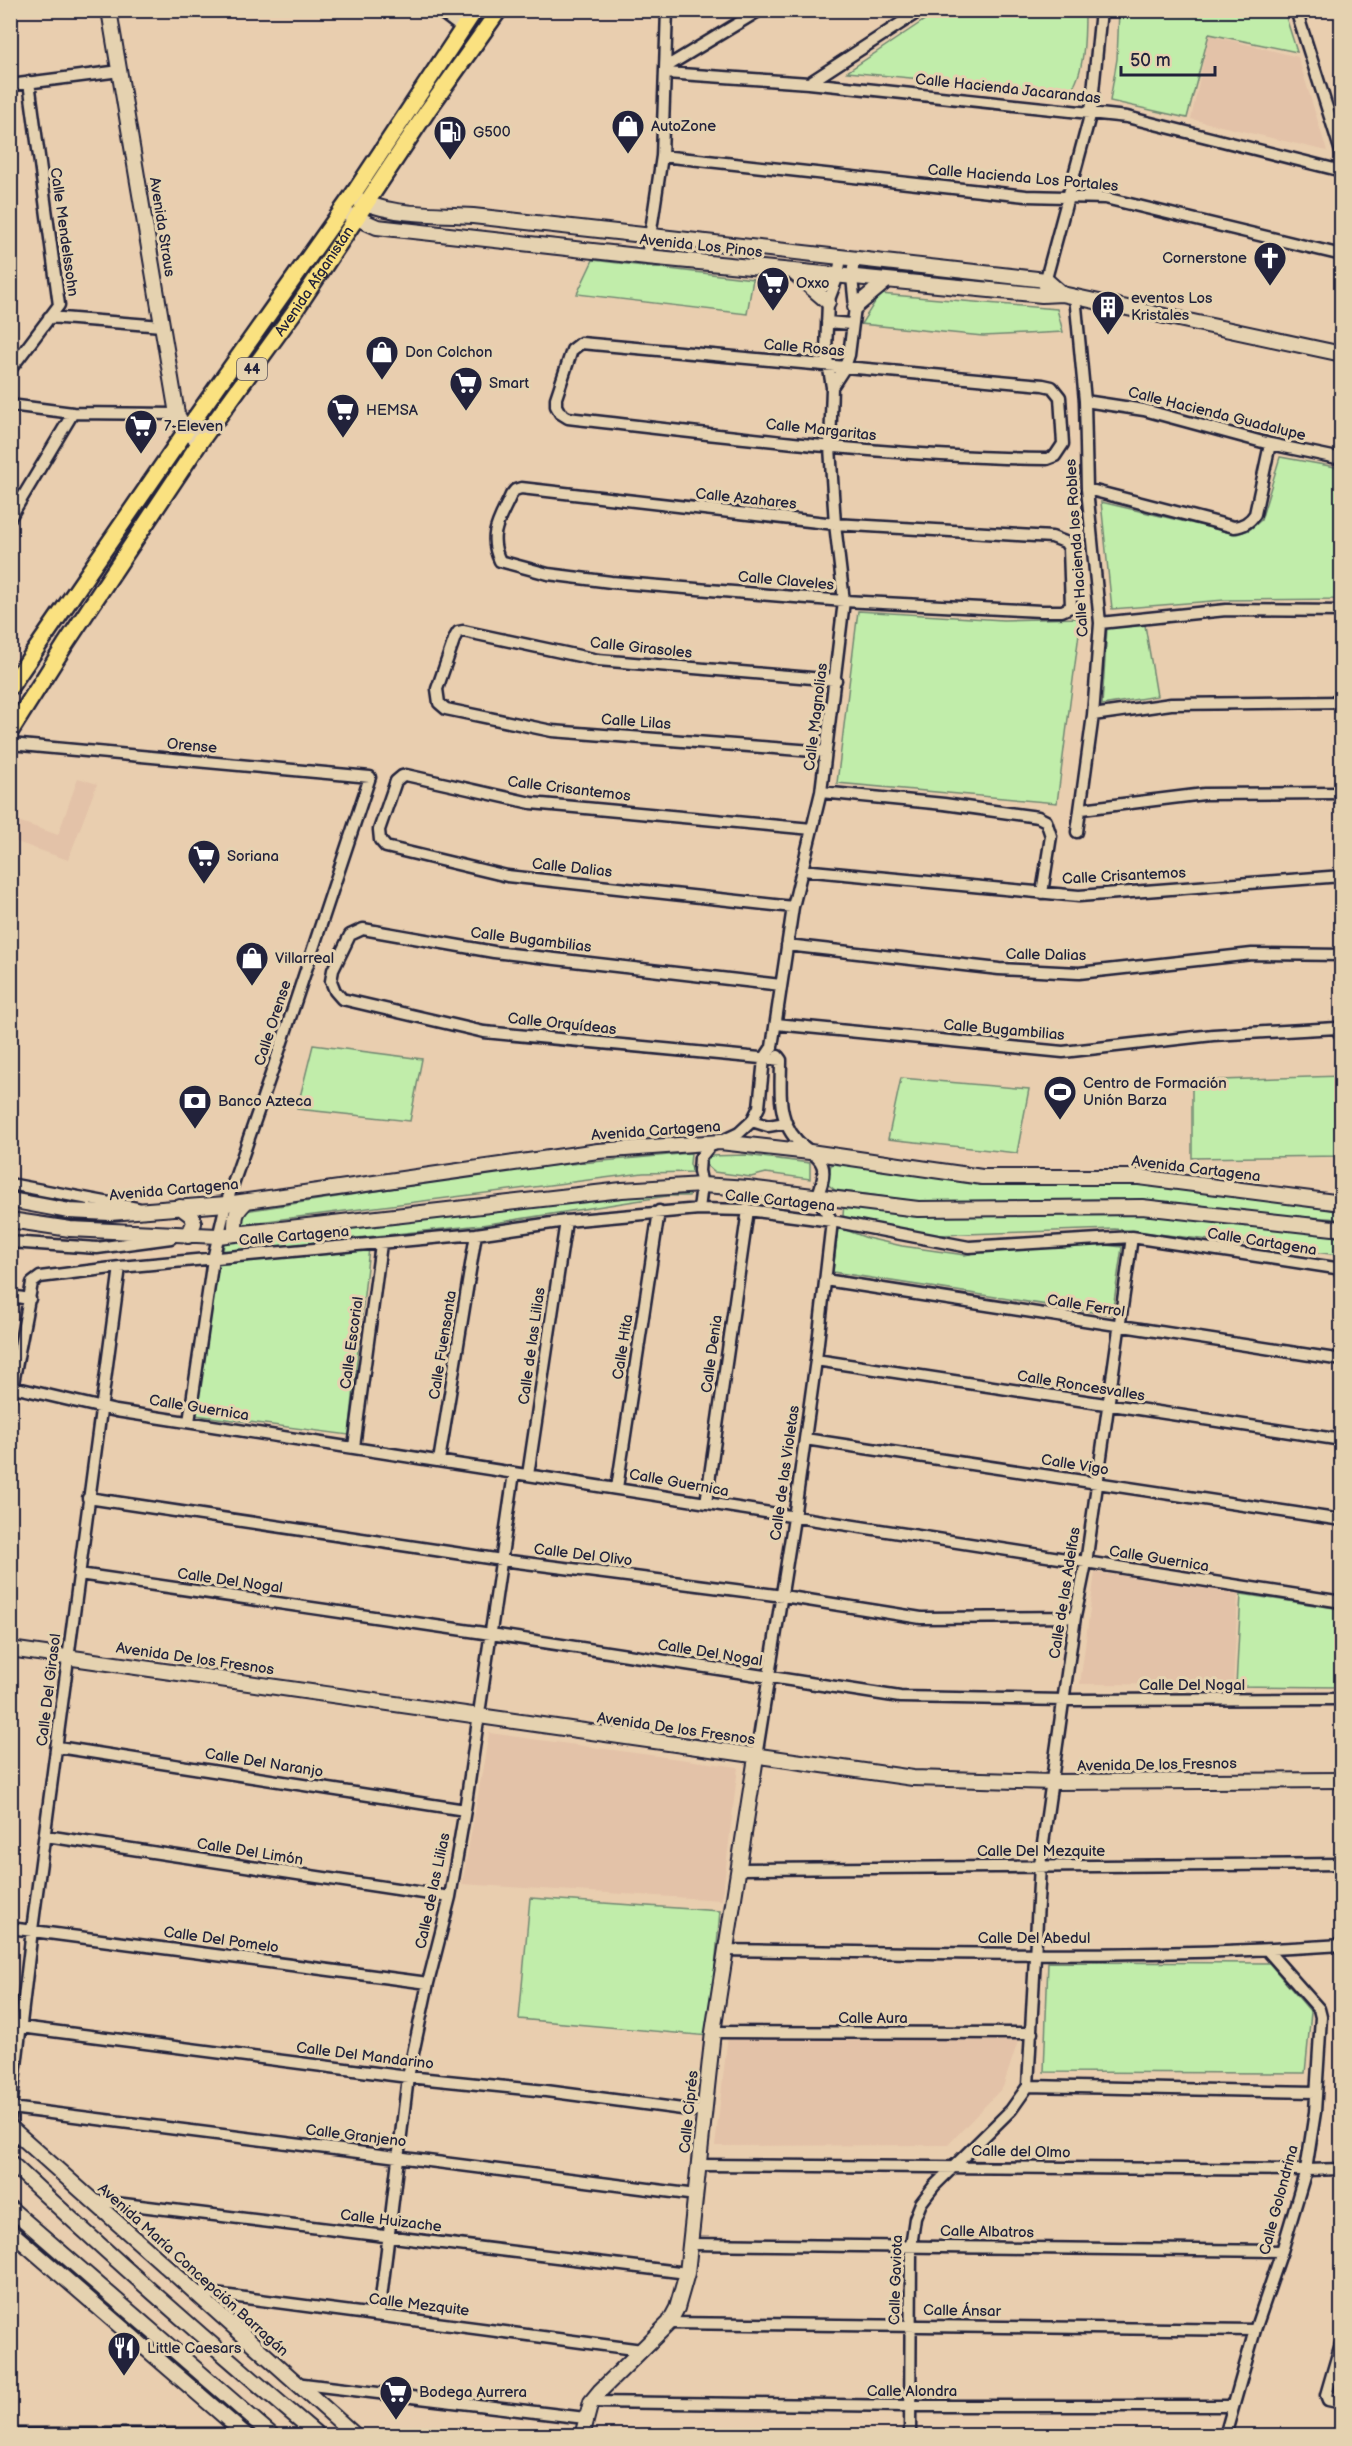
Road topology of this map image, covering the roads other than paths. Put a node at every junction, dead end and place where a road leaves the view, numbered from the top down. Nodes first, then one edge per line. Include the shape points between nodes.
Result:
1 (109, 10) edge
2 (438, 10) edge
3 (475, 10) edge
4 (499, 10) edge
5 (667, 10) edge
6 (760, 10) edge
7 (921, 10) edge
8 (1101, 10) edge
9 (1296, 10) edge
10 (463, 29) junction
11 (120, 70) junction
12 (666, 70) junction
13 (29, 82) junction
14 (808, 83) junction
15 (10, 85) edge
16 (1091, 112) junction
17 (1341, 155) edge
18 (662, 156) junction
19 (1341, 171) edge
20 (352, 196) junction
21 (1070, 197) junction
22 (366, 205) junction
23 (341, 211) junction
24 (356, 220) junction
25 (650, 236) junction
26 (1341, 255) edge
27 (647, 257) junction
28 (848, 258) junction
29 (793, 272) junction
30 (845, 276) junction
31 (1046, 280) junction
32 (886, 281) junction
33 (1042, 295) junction
34 (1068, 295) junction
35 (828, 302) junction
36 (855, 307) junction
37 (49, 317) junction
38 (827, 322) junction
39 (851, 324) junction
40 (162, 326) junction
41 (1341, 354) edge
42 (828, 365) junction
43 (845, 366) junction
44 (10, 370) edge
45 (832, 387) junction
46 (1085, 401) junction
47 (10, 405) edge
48 (73, 413) junction
49 (177, 414) junction
50 (568, 418) joint
51 (186, 431) junction
52 (200, 441) junction
53 (1064, 444) joint
54 (1270, 444) junction
55 (830, 447) junction
56 (1341, 459) edge
57 (1087, 489) junction
58 (10, 496) edge
59 (24, 498) junction
60 (10, 518) edge
61 (835, 524) junction
62 (500, 561) joint
63 (844, 601) junction
64 (1071, 607) joint
65 (1341, 611) edge
66 (1100, 623) junction
67 (836, 680) junction
68 (10, 687) edge
69 (1341, 702) edge
70 (446, 708) joint
71 (1093, 715) junction
72 (10, 732) edge
73 (10, 744) edge
74 (826, 752) junction
75 (370, 777) joint
76 (821, 792) junction
77 (1341, 793) edge
78 (1082, 809) junction
79 (812, 829) junction
80 (1077, 832) dead end
81 (386, 847) joint
82 (802, 870) junction
83 (1341, 876) edge
84 (1041, 893) junction
85 (793, 907) junction
86 (787, 945) junction
87 (1341, 955) edge
88 (781, 985) junction
89 (342, 999) joint
90 (776, 1024) junction
91 (1339, 1029) edge
92 (772, 1047) junction
93 (764, 1059) junction
94 (781, 1060) junction
95 (752, 1121) junction
96 (786, 1123) junction
97 (720, 1142) junction
98 (810, 1152) junction
99 (10, 1184) edge
100 (702, 1185) junction
101 (817, 1197) junction
102 (10, 1200) edge
103 (247, 1201) junction
104 (1341, 1203) edge
105 (226, 1204) junction
106 (180, 1207) junction
107 (699, 1209) junction
108 (149, 1210) junction
109 (748, 1210) junction
110 (660, 1211) junction
111 (10, 1220) edge
112 (566, 1221) junction
113 (832, 1221) junction
114 (1341, 1229) edge
115 (235, 1234) junction
116 (476, 1234) junction
117 (189, 1236) junction
118 (218, 1236) junction
119 (1132, 1237) junction
120 (10, 1242) edge
121 (381, 1244) junction
122 (213, 1259) junction
123 (120, 1267) junction
124 (1341, 1269) edge
125 (825, 1280) junction
126 (10, 1296) edge
127 (30, 1299) junction
128 (1120, 1326) junction
129 (816, 1360) junction
130 (1341, 1360) edge
131 (13, 1373) edge
132 (13, 1387) junction
133 (10, 1400) edge
134 (1108, 1406) junction
135 (101, 1408) junction
136 (189, 1422) junction
137 (805, 1439) junction
138 (1341, 1440) edge
139 (354, 1447) junction
140 (439, 1461) junction
141 (514, 1473) junction
142 (528, 1475) junction
143 (1096, 1484) junction
144 (617, 1488) junction
145 (88, 1498) junction
146 (706, 1503) junction
147 (794, 1518) junction
148 (1341, 1520) edge
149 (502, 1560) junction
150 (1086, 1563) junction
151 (79, 1574) junction
152 (783, 1596) junction
153 (1341, 1600) edge
154 (1075, 1617) junction
155 (491, 1634) junction
156 (10, 1649) edge
157 (68, 1657) junction
158 (768, 1678) junction
159 (1341, 1699) edge
160 (1065, 1700) junction
161 (480, 1718) junction
162 (58, 1747) junction
163 (756, 1757) junction
164 (1341, 1780) edge
165 (1053, 1782) junction
166 (465, 1810) junction
167 (46, 1836) junction
168 (1341, 1864) edge
169 (1040, 1865) junction
170 (740, 1869) junction
171 (450, 1897) junction
172 (10, 1928) edge
173 (32, 1930) junction
174 (1341, 1946) edge
175 (727, 1950) junction
176 (1267, 1950) junction
177 (1035, 1954) junction
178 (428, 1983) junction
179 (21, 2027) junction
180 (713, 2032) junction
181 (1032, 2033) junction
182 (408, 2077) junction
183 (1028, 2086) junction
184 (1316, 2092) junction
185 (11, 2108) edge
186 (705, 2112) junction
187 (10, 2117) edge
188 (10, 2127) edge
189 (398, 2156) junction
190 (10, 2162) edge
191 (700, 2164) junction
192 (955, 2166) junction
193 (1341, 2169) edge
194 (1306, 2170) junction
195 (696, 2195) junction
196 (91, 2200) junction
197 (10, 2208) edge
198 (10, 2231) edge
199 (389, 2236) junction
200 (691, 2244) junction
201 (911, 2246) junction
202 (1282, 2251) junction
203 (687, 2273) junction
204 (192, 2291) junction
205 (379, 2315) junction
206 (669, 2323) junction
207 (910, 2325) junction
208 (1255, 2330) junction
209 (1341, 2340) edge
210 (642, 2350) junction
211 (295, 2383) junction
212 (591, 2402) junction
213 (1338, 2403) edge
214 (909, 2406) junction
215 (1233, 2406) junction
216 (585, 2418) junction
217 (10, 2434) edge
218 (246, 2435) edge
219 (273, 2436) edge
220 (319, 2436) edge
221 (356, 2436) edge
222 (582, 2436) edge
223 (910, 2436) edge
224 (1225, 2436) edge

1 - 11 street, Avenida Straus
2 - 10 street
3 - 10 main road, Avenida Afganistán / 44
4 - 22 main road, Avenida Afganistán / 44
5 - 12 street
6 - 12 street
7 - 14 street
8 - 16 street
9 - 17 street
10 - 20 main road, Avenida Afganistán / 44
11 - 13 street
11 - 40 street, Avenida Straus
12 - 14 street, Calle Hacienda Jacarandas
12 - 18 street
13 - 15 street
13 - 37 street, Calle Mendelssohn via 60,305
14 - 16 street, Calle Hacienda Jacarandas
16 - 19 street, Calle Hacienda Jacarandas via 1127,117
16 - 21 street
18 - 21 street, Calle Hacienda Los Portales via 1026,196
18 - 25 street
20 - 22 street, Avenida Los Pinos
20 - 23 main road, Avenida Afganistán / 44
21 - 26 street, Calle Hacienda Los Portales via 1128,202
21 - 31 street
22 - 24 main road, Avenida Afganistán / 44
22 - 25 street, Avenida Los Pinos
23 - 24 street, Avenida Los Pinos
23 - 51 main road, Avenida Afganistán / 44
24 - 27 street, Avenida Los Pinos via 377,227
24 - 52 main road, Avenida Afganistán / 44
25 - 27 street
25 - 28 street, Avenida Los Pinos
27 - 29 street, Avenida Los Pinos
28 - 30 street
28 - 31 street, Avenida Los Pinos
29 - 30 street, Avenida Los Pinos
29 - 35 street
30 - 32 street, Avenida Los Pinos
30 - 35 street, Calle Magnolias
30 - 36 street, Calle Magnolias
31 - 33 street
31 - 34 street, Avenida Los Pinos
32 - 33 street, Avenida Los Pinos
32 - 36 street
33 - 34 street, Avenida Los Pinos
34 - 41 street, Avenida Los Pinos
34 - 46 street, Calle Hacienda los Robles
35 - 38 street, Calle Magnolias
36 - 39 street, Calle Magnolias
37 - 40 street
37 - 44 street, Calle Mendelssohn
38 - 39 street
38 - 42 street, Calle Magnolias
39 - 43 street, Calle Magnolias
40 - 49 street, Avenida Straus
42 - 43 street, Calle Rosas
42 - 45 street, Calle Magnolias
42 - 50 street, Calle Rosas via 581,343 572,350 556,398 560,413
43 - 45 street, Calle Magnolias
43 - 53 street, Calle Rosas via 1052,387 1060,397
45 - 55 street, Calle Magnolias
46 - 54 street, Calle Hacienda Guadalupe via 1144,410
46 - 57 street, Calle Hacienda los Robles
47 - 48 street
48 - 49 street
48 - 59 street
49 - 51 street, Avenida Straus
50 - 55 street, Calle Margaritas
51 - 52 street, Avenida Straus
51 - 68 main road, Avenida Afganistán / 44
52 - 72 main road, Avenida Afganistán / 44
53 - 55 street, Calle Margaritas via 1055,456 1047,459 969,458
54 - 56 street, Calle Hacienda Guadalupe
54 - 57 street via 1255,514 1239,527
55 - 61 street, Calle Magnolias
57 - 66 street, Calle Hacienda los Robles
58 - 59 street
59 - 60 street
61 - 62 street, Calle Azahares via 521,488 511,495 494,533
61 - 63 street, Calle Magnolias
61 - 64 street, Calle Azahares via 1052,537 1069,548
62 - 63 street, Calle Claveles via 548,574 611,582
63 - 64 street, Calle Claveles via 1041,611
63 - 67 street, Calle Magnolias
65 - 66 street via 1226,610
66 - 71 street, Calle Hacienda los Robles
67 - 70 street, Calle Girasoles via 598,660 463,631 455,637 437,689 439,704
67 - 74 street, Calle Magnolias
69 - 71 street via 1171,704
70 - 74 street, Calle Lilas via 552,731
71 - 78 street, Calle Hacienda los Robles
73 - 75 street, Orense
74 - 76 street, Calle Magnolias
75 - 105 street, Calle Orense
76 - 79 street, Calle Magnolias
76 - 84 street via 1038,817 1046,821 1051,836
77 - 78 street via 1204,794
78 - 80 street, Calle Hacienda los Robles
79 - 81 street, Calle Crisantemos via 531,803 406,775 396,781 379,830
79 - 82 street, Calle Magnolias
81 - 85 street, Calle Dalias via 507,876
82 - 84 street, Calle Crisantemos
82 - 85 street, Calle Magnolias
83 - 84 street, Calle Crisantemos via 1079,896
85 - 86 street, Calle Magnolias
86 - 87 street, Calle Dalias via 999,969 1079,973 1252,954
86 - 88 street, Calle Magnolias
88 - 89 street, Calle Bugambilias via 494,952 363,929 350,935 333,970 331,981
88 - 90 street, Calle Magnolias
89 - 93 street, Calle Orquídeas via 484,1032
90 - 91 street, Calle Bugambilias via 1063,1052 1213,1035
90 - 92 street, Calle Magnolias
92 - 93 street, Calle Magnolias
92 - 94 street
93 - 94 street, Calle Orquídeas
93 - 95 street, Calle Magnolias via 759,1107
94 - 96 street
95 - 96 street via 768,1126
95 - 97 street
96 - 98 street
97 - 98 street, Avenida Cartagena
97 - 100 street via 700,1158
97 - 103 street, Avenida Cartagena via 598,1151
98 - 101 street via 823,1165 824,1178
98 - 104 street, Avenida Cartagena via 982,1177 1139,1177
99 - 108 street
100 - 101 street
100 - 107 street
100 - 115 street via 622,1190
101 - 113 street
101 - 114 street via 918,1209 1142,1207
102 - 108 street, Avenida Cartagena via 69,1211
103 - 105 street, Avenida Cartagena
103 - 115 street via 234,1218
105 - 106 street, Avenida Cartagena
105 - 118 street, Calle Orense
106 - 108 street, Avenida Cartagena
106 - 117 street via 192,1216 194,1223
107 - 109 street, Calle Cartagena
107 - 110 street, Calle Cartagena
109 - 113 street, Calle Cartagena
109 - 146 street, Calle Denia
110 - 112 street, Calle Cartagena
110 - 144 street, Calle Hita
111 - 117 street via 70,1229
112 - 116 street, Calle Cartagena
112 - 142 street, Calle de las Lilias
113 - 119 street, Calle Cartagena via 969,1247
113 - 125 street, Calle de las Violetas
115 - 118 street
116 - 121 street, Calle Cartagena
116 - 140 street, Calle Fuensanta
117 - 118 street
117 - 120 street via 98,1248
118 - 122 street, Calle Orense
119 - 124 street, Calle Cartagena
119 - 128 street, Calle de las Adelfas
121 - 122 street, Calle Cartagena
121 - 139 street, Calle Escorial
122 - 123 street
122 - 136 street, Calle Orense
123 - 127 street via 40,1277 32,1282
123 - 135 street, Calle Del Girasol
125 - 128 street, Calle Ferrol
125 - 129 street, Calle de las Violetas
126 - 127 street
127 - 131 street
128 - 130 street, Calle Ferrol
128 - 134 street, Calle de las Adelfas
129 - 134 street, Calle Roncesvalles
129 - 137 street, Calle de las Violetas
131 - 132 street
132 - 133 street
132 - 135 street, Calle Guernica
134 - 138 street, Calle Roncesvalles
134 - 143 street, Calle de las Adelfas
135 - 136 street, Calle Guernica
135 - 145 street, Calle Del Girasol
136 - 139 street, Calle Guernica
137 - 143 street, Calle Vigo
137 - 147 street, Calle de las Violetas
139 - 140 street, Calle Guernica
140 - 141 street, Calle Guernica
141 - 142 street, Calle Guernica
141 - 149 street, Calle de las Lilias
142 - 144 street, Calle Guernica
143 - 148 street, Calle Vigo
143 - 150 street, Calle de las Adelfas
144 - 146 street, Calle Guernica
145 - 149 street, Calle Del Olivo
145 - 151 street, Calle Del Girasol
146 - 147 street, Calle Guernica
147 - 150 street, Calle Guernica
147 - 152 street, Calle de las Violetas
149 - 152 street, Calle Del Olivo
149 - 155 street, Calle de las Lilias
150 - 153 street, Calle Guernica
150 - 154 street, Calle de las Adelfas
151 - 155 street, Calle Del Nogal
151 - 157 street, Calle Del Girasol
152 - 154 street, Calle Del Olivo via 921,1618
152 - 158 street, Calle de las Violetas
154 - 160 street, Calle de las Adelfas
155 - 158 street, Calle Del Nogal
155 - 161 street, Calle de las Lilias
156 - 157 street, Avenida De los Fresnos
157 - 161 street, Avenida De los Fresnos
157 - 162 street, Calle Del Girasol
158 - 160 street, Calle Del Nogal via 900,1696
158 - 163 street, Calle de las Violetas
159 - 160 street, Calle Del Nogal
160 - 165 street, Calle de las Adelfas
161 - 163 street, Avenida De los Fresnos
161 - 166 street, Calle de las Lilias
162 - 166 street, Calle Del Naranjo
162 - 167 street, Calle Del Girasol
163 - 165 street, Avenida De los Fresnos via 913,1778
163 - 170 street, Calle Ciprés
164 - 165 street, Avenida De los Fresnos
165 - 169 street, Calle de las Adelfas
166 - 171 street, Calle de las Lilias
167 - 171 street, Calle Del Limón
167 - 173 street, Calle Del Girasol
168 - 169 street, Calle Del Mezquite
169 - 170 street, Calle Del Mezquite
169 - 177 street, Calle de las Adelfas
170 - 175 street, Calle Ciprés
171 - 178 street, Calle de las Lilias
172 - 173 street, Calle Del Pomelo
173 - 178 street, Calle Del Pomelo
173 - 179 street, Calle Del Girasol
174 - 176 street, Calle Del Abedul
175 - 177 street, Calle Del Abedul
175 - 180 street, Calle Ciprés
176 - 177 street, Calle Del Abedul
176 - 184 street, Calle Golondrina via 1319,2008
177 - 181 street
178 - 182 street, Calle de las Lilias
179 - 182 street, Calle Del Mandarino
179 - 185 street, Calle Del Girasol
180 - 181 street, Calle Aura
180 - 186 street, Calle Ciprés
181 - 183 street
182 - 186 street, Calle Del Mandarino
182 - 189 street, Calle de las Lilias
183 - 184 street
183 - 192 street, Calle Gaviota via 1011,2110
184 - 194 street, Calle Golondrina
185 - 187 street, Calle Del Girasol
185 - 189 street, Calle Granjeno
186 - 191 street, Calle Ciprés
188 - 196 street, Avenida María Concepción Barragán
189 - 195 street, Calle Granjeno
189 - 199 street, Calle de las Lilias
190 - 220 street via 97,2244
191 - 192 street, Calle del Olmo
191 - 195 street, Calle Ciprés
192 - 194 street, Calle del Olmo
192 - 201 street, Calle Gaviota via 921,2203
193 - 194 street, Calle del Olmo
194 - 202 street, Calle Golondrina
195 - 200 street, Calle Ciprés
196 - 199 street, Calle Huizache
196 - 204 street, Avenida María Concepción Barragán
197 - 219 street
198 - 218 street
199 - 203 street, Calle Huizache
199 - 205 street, Calle de las Lilias
200 - 201 street, Calle Albatros
200 - 203 street, Calle Ciprés
201 - 202 street, Calle Albatros
201 - 207 street, Calle Gaviota
202 - 208 street, Calle Golondrina
203 - 206 street, Calle Ciprés
204 - 205 street, Calle Mezquite
204 - 211 street, Avenida María Concepción Barragán
205 - 210 street, Calle Mezquite
206 - 207 street, Calle Ánsar
206 - 210 street, Calle Ciprés
207 - 208 street, Calle Ánsar
207 - 214 street, Calle Gaviota
208 - 215 street, Calle Golondrina
209 - 213 street via 1326,2395 1328,2400
210 - 212 street, Calle Ciprés via 615,2373
211 - 216 street
211 - 221 street, Avenida María Concepción Barragán
212 - 214 street, Calle Alondra
212 - 216 street, Calle Ciprés
214 - 215 street, Calle Alondra
214 - 223 street, Calle Gaviota
215 - 224 street, Calle Golondrina
216 - 222 street, Calle Ciprés
217 - 218 street

